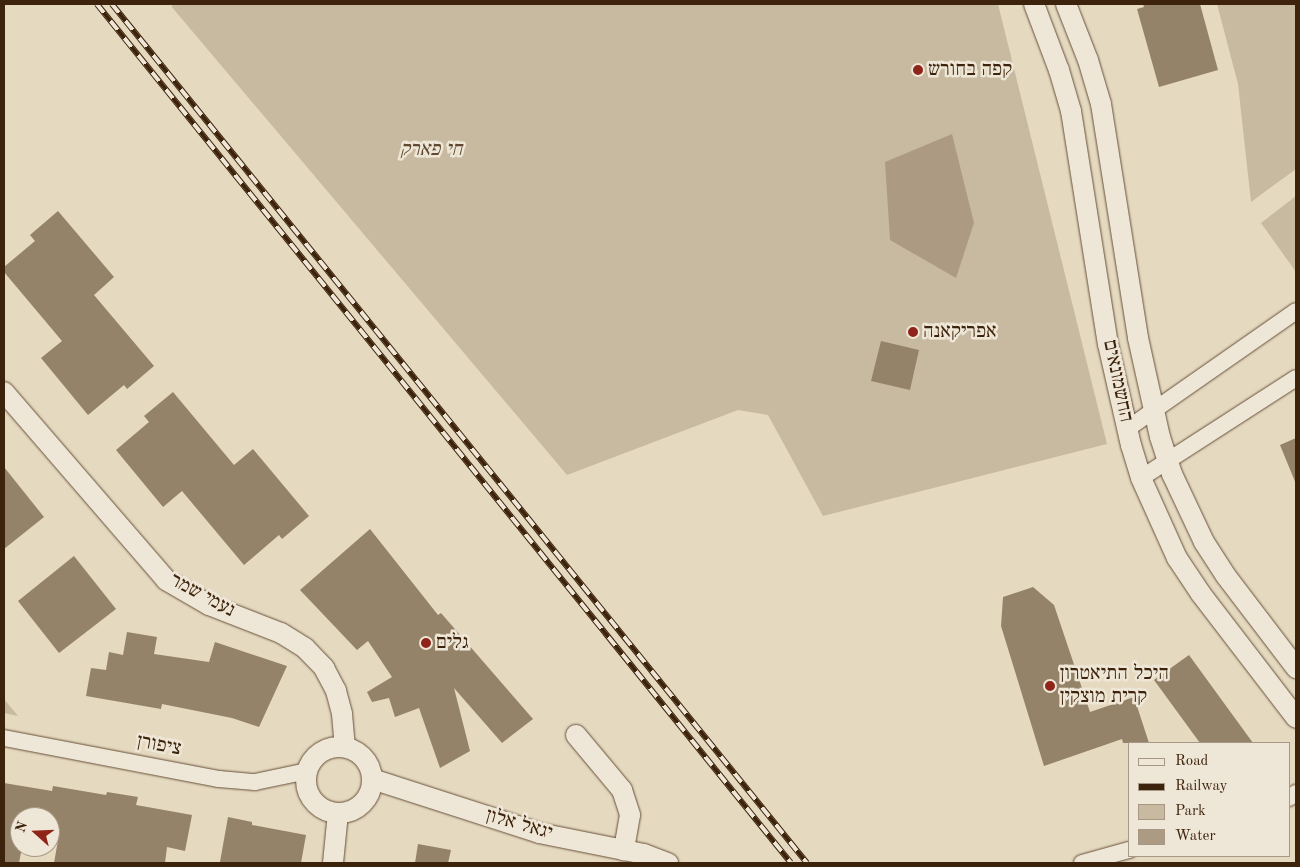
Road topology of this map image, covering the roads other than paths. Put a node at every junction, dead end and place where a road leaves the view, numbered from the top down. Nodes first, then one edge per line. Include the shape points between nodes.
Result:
1 (1034, 4) edge
2 (1066, 4) edge
3 (1296, 311) edge
4 (1296, 378) edge
5 (4, 392) edge
6 (1154, 411) junction
7 (1127, 429) junction
8 (1168, 460) junction
9 (1141, 478) junction
10 (1296, 668) edge
11 (1296, 718) edge
12 (576, 735) dead end
13 (4, 738) edge
14 (345, 747) junction
15 (307, 771) junction
16 (372, 779) junction
17 (338, 813) junction
18 (624, 850) junction
19 (1128, 850) edge
20 (333, 863) edge
21 (668, 863) edge
22 (1082, 863) edge

1 - 7 street, החשמונאים via 1071,111 1100,299
2 - 6 street, החשמונאים via 1101,104 1132,303
3 - 6 street
4 - 8 street
5 - 14 street, נעמי שמר via 166,580 209,605 280,633 305,648 324,668 336,690
6 - 7 street
6 - 8 street, החשמונאים
7 - 9 street, החשמונאים
8 - 9 street
8 - 10 street, החשמונאים via 1204,542
9 - 11 street, החשמונאים via 1178,558 1201,594
12 - 18 street via 622,790 630,815
13 - 15 street, ציפורן via 220,779 255,782
14 - 15 street via 324,750 315,757
14 - 16 street via 364,758
15 - 17 street via 306,788 310,798 327,811
16 - 17 street via 366,800 358,807
16 - 18 street, יגאל אלון via 539,833
17 - 20 street
18 - 21 street, יגאל אלון
19 - 22 street

